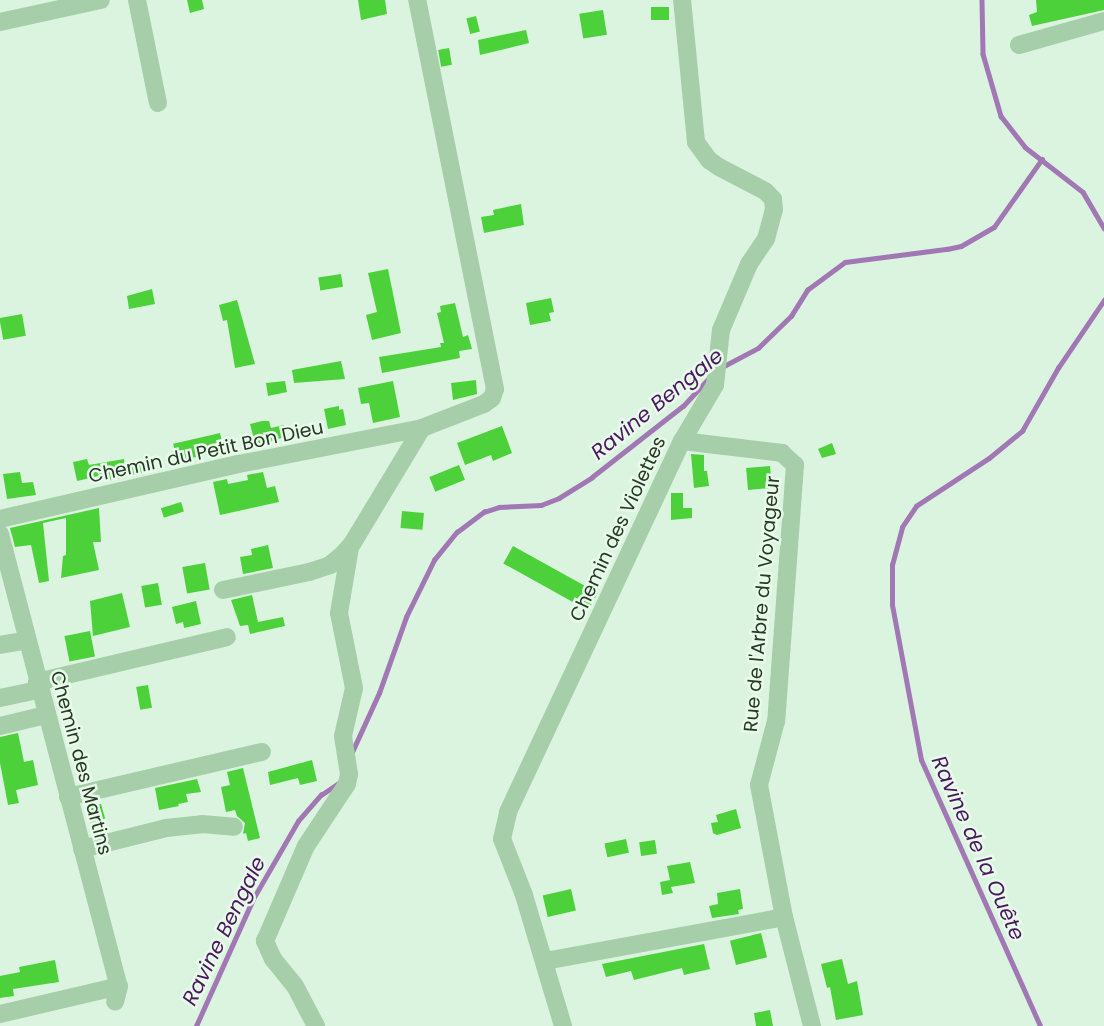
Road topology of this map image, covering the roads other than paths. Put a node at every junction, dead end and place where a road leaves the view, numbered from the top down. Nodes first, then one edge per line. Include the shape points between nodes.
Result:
1 (101, 0) edge
2 (137, 0) edge
3 (417, 0) edge
4 (682, 0) edge
5 (1104, 21) edge
6 (0, 22) edge
7 (1019, 45) dead end
8 (158, 103) dead end
9 (422, 428) junction
10 (682, 441) junction
11 (0, 519) edge
12 (0, 534) edge
13 (350, 547) junction
14 (223, 590) dead end
15 (227, 637) dead end
16 (27, 640) junction
17 (0, 645) edge
18 (38, 686) junction
19 (0, 698) edge
20 (46, 715) junction
21 (0, 726) edge
22 (262, 752) dead end
23 (68, 797) junction
24 (234, 827) dead end
25 (82, 849) junction
26 (784, 917) junction
27 (545, 961) junction
28 (0, 1014) edge
29 (316, 1026) edge
30 (563, 1026) edge
31 (812, 1026) edge

1 - 6 street
2 - 8 street
3 - 9 street, Chemin du Petit Bon Dieu via 495,389 484,404
4 - 10 street, Chemin des Violettes via 696,142 709,160 765,191 773,199 774,210 766,239 749,264 721,330 715,385
5 - 7 street
9 - 11 street, Chemin du Petit Bon Dieu
9 - 13 street
10 - 26 street, Rue de l'Arbre du Voyageur via 782,453 795,465 776,721 758,785
10 - 27 street, Chemin des Violettes via 508,812 502,839
12 - 16 street, Chemin des Martins
13 - 14 street via 330,565
13 - 29 street via 340,613 354,688 343,736 348,784 306,846 265,941
15 - 18 street
16 - 17 street
16 - 18 street, Chemin des Martins
18 - 19 street
18 - 20 street, Chemin des Martins
20 - 21 street
20 - 23 street, Chemin des Martins
22 - 23 street
23 - 25 street, Chemin des Martins
24 - 25 street via 166,828
25 - 28 street, Chemin des Martins via 117,994
26 - 27 street
26 - 31 street, Rue de l'Arbre du Voyageur
27 - 30 street, Chemin des Violettes

